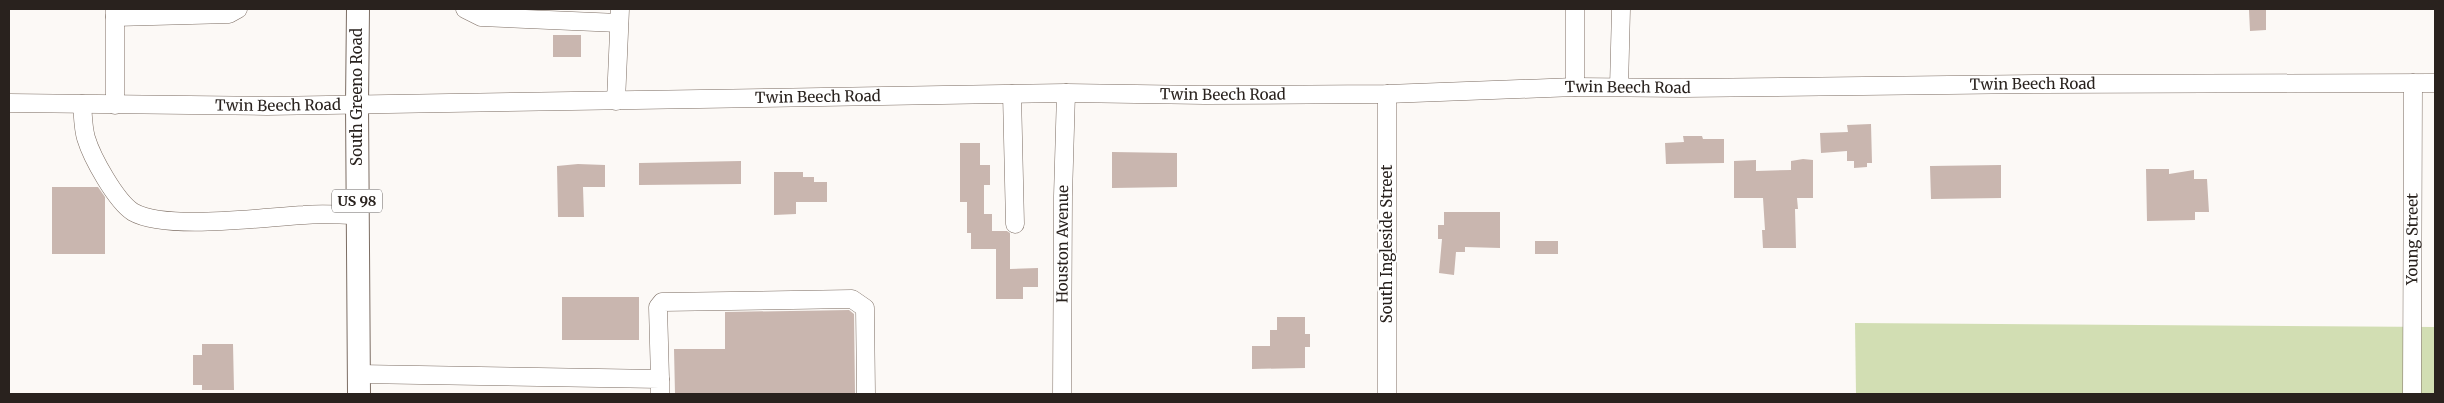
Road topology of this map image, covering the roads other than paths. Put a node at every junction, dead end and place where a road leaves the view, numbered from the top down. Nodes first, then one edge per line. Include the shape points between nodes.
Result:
1 (238, 9) edge
2 (358, 9) edge
3 (465, 9) edge
4 (1575, 9) edge
5 (1620, 9) edge
6 (115, 13) edge
7 (619, 16) edge
8 (2413, 83) junction
9 (2435, 83) edge
10 (1575, 87) junction
11 (1619, 87) junction
12 (1066, 93) junction
13 (1012, 94) junction
14 (1387, 94) junction
15 (616, 101) junction
16 (9, 104) edge
17 (82, 104) junction
18 (356, 104) junction
19 (115, 105) junction
20 (358, 215) junction
21 (1015, 224) dead end
22 (359, 384) edge
23 (660, 387) edge
24 (866, 394) edge
25 (1062, 394) edge
26 (1387, 394) edge
27 (2412, 394) edge

1 - 6 street via 229,14
2 - 18 main road, South Greeno Road / US 98
3 - 7 street via 481,17
4 - 10 street
5 - 11 street
6 - 19 street
7 - 15 street
8 - 9 street, Twin Beech Road
8 - 11 street, Twin Beech Road
8 - 27 street, Young Street
10 - 11 street, Twin Beech Road
10 - 14 street, Twin Beech Road
12 - 13 street, Twin Beech Road
12 - 14 street, Twin Beech Road
12 - 25 street, Houston Avenue
13 - 15 street, Twin Beech Road
13 - 21 street
14 - 26 street, South Ingleside Street
15 - 18 street, Twin Beech Road
16 - 17 street, Twin Beech Road
17 - 19 street, Twin Beech Road
17 - 20 street via 86,138 98,164 120,200 134,212 159,219 190,221 305,214
18 - 19 street, Twin Beech Road
18 - 20 main road, South Greeno Road / US 98
20 - 22 main road, South Greeno Road / US 98
22 - 23 street
23 - 24 street via 658,307 662,302 852,299 865,308

